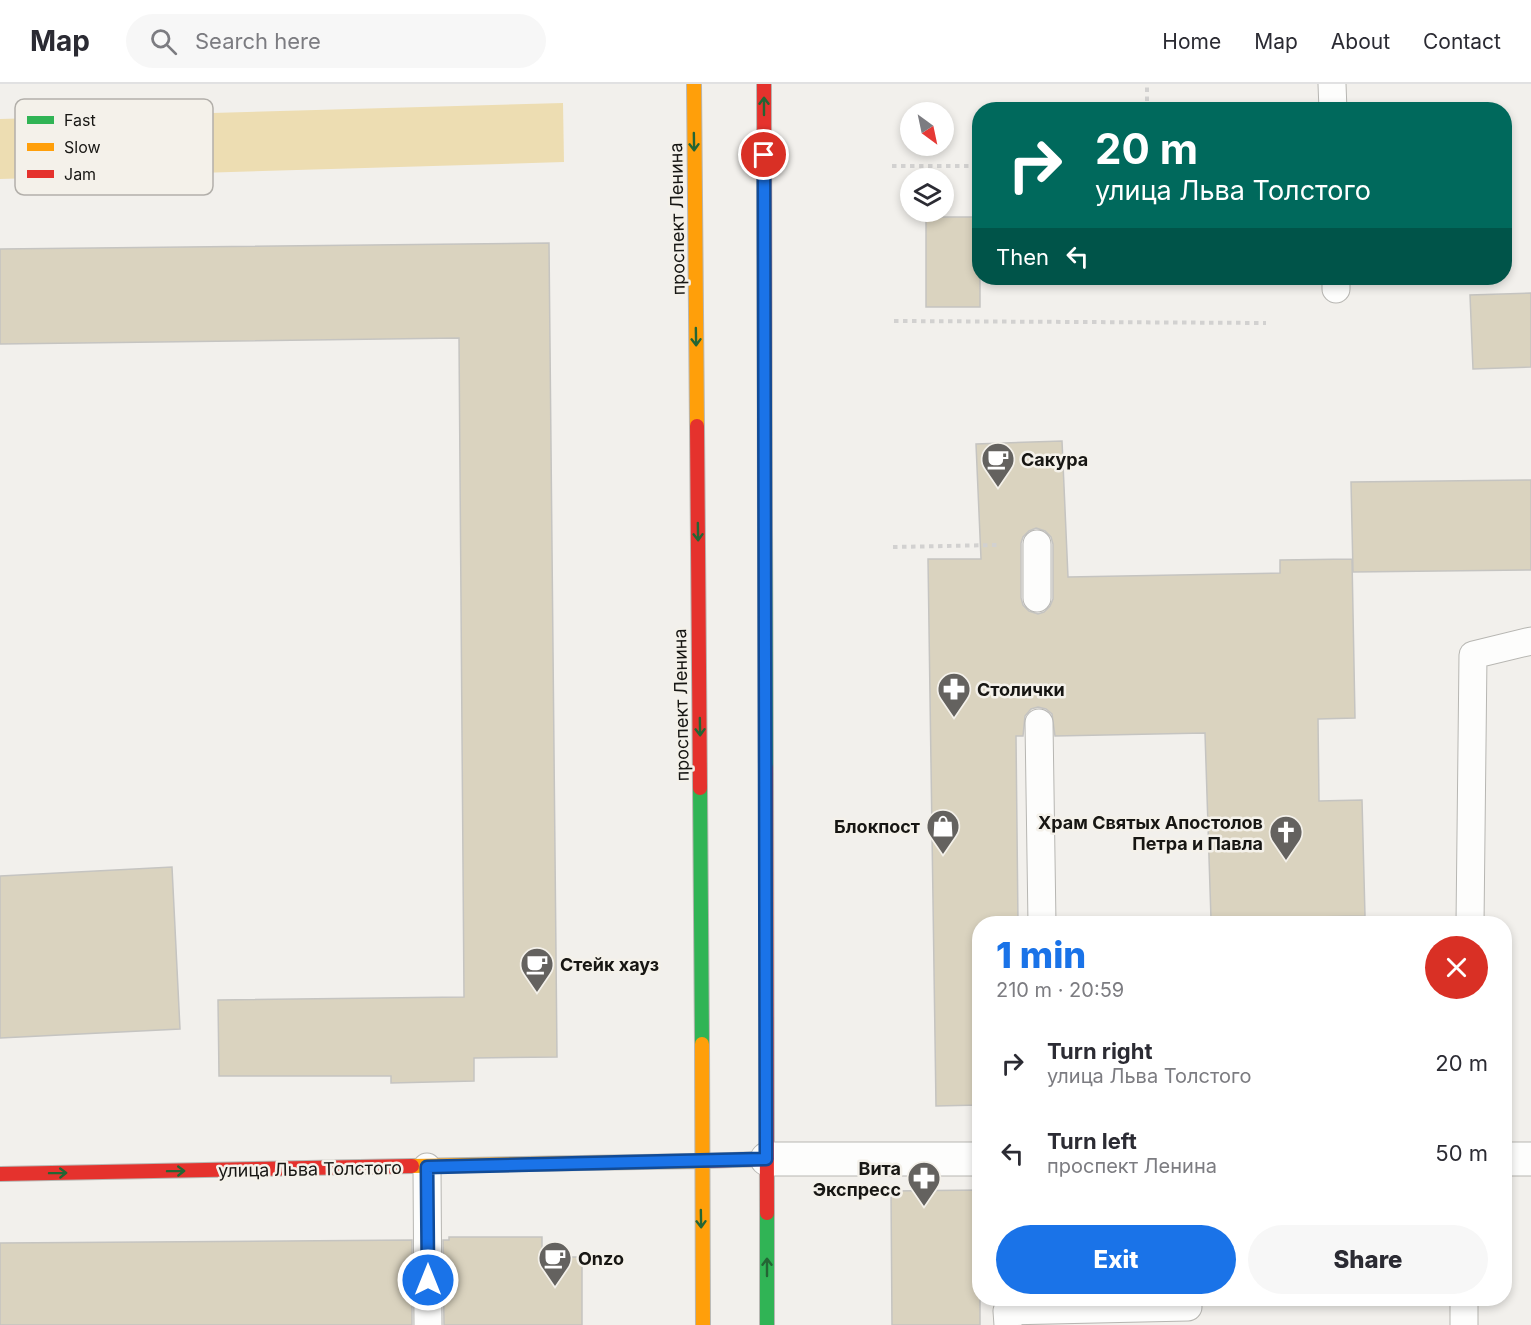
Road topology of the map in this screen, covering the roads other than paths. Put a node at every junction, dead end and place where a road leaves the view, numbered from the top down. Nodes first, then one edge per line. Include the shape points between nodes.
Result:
1 (694, 84) edge
2 (764, 84) edge
3 (1332, 84) edge
4 (1333, 102) edge
5 (1037, 544) road end
6 (1037, 598) dead end
7 (1531, 641) edge
8 (1039, 723) dead end
9 (1042, 916) edge
10 (1470, 916) edge
11 (766, 1159) junction
12 (972, 1159) edge
13 (1512, 1159) edge
14 (1531, 1159) edge
15 (701, 1161) junction
16 (427, 1167) junction
17 (0, 1174) edge
18 (1464, 1306) edge
19 (1188, 1307) dead end
20 (428, 1325) edge
21 (703, 1325) edge
22 (767, 1325) edge
23 (1008, 1325) edge
24 (1464, 1325) edge

1 -> 15 main road, проспект Ленина
11 -> 2 main road
3 - 4 lane
5 - 6 lane
7 - 10 lane via 1473,655
8 - 9 lane
11 - 12 street, улица Льва Толстого
11 - 15 main road, улица Льва Толстого
22 -> 11 main road
13 - 14 street
15 - 16 main road, улица Льва Толстого
15 -> 21 main road, проспект Ленина
17 -> 16 main road, улица Льва Толстого
16 - 20 lane
18 - 24 lane
19 - 23 lane via 1007,1311

